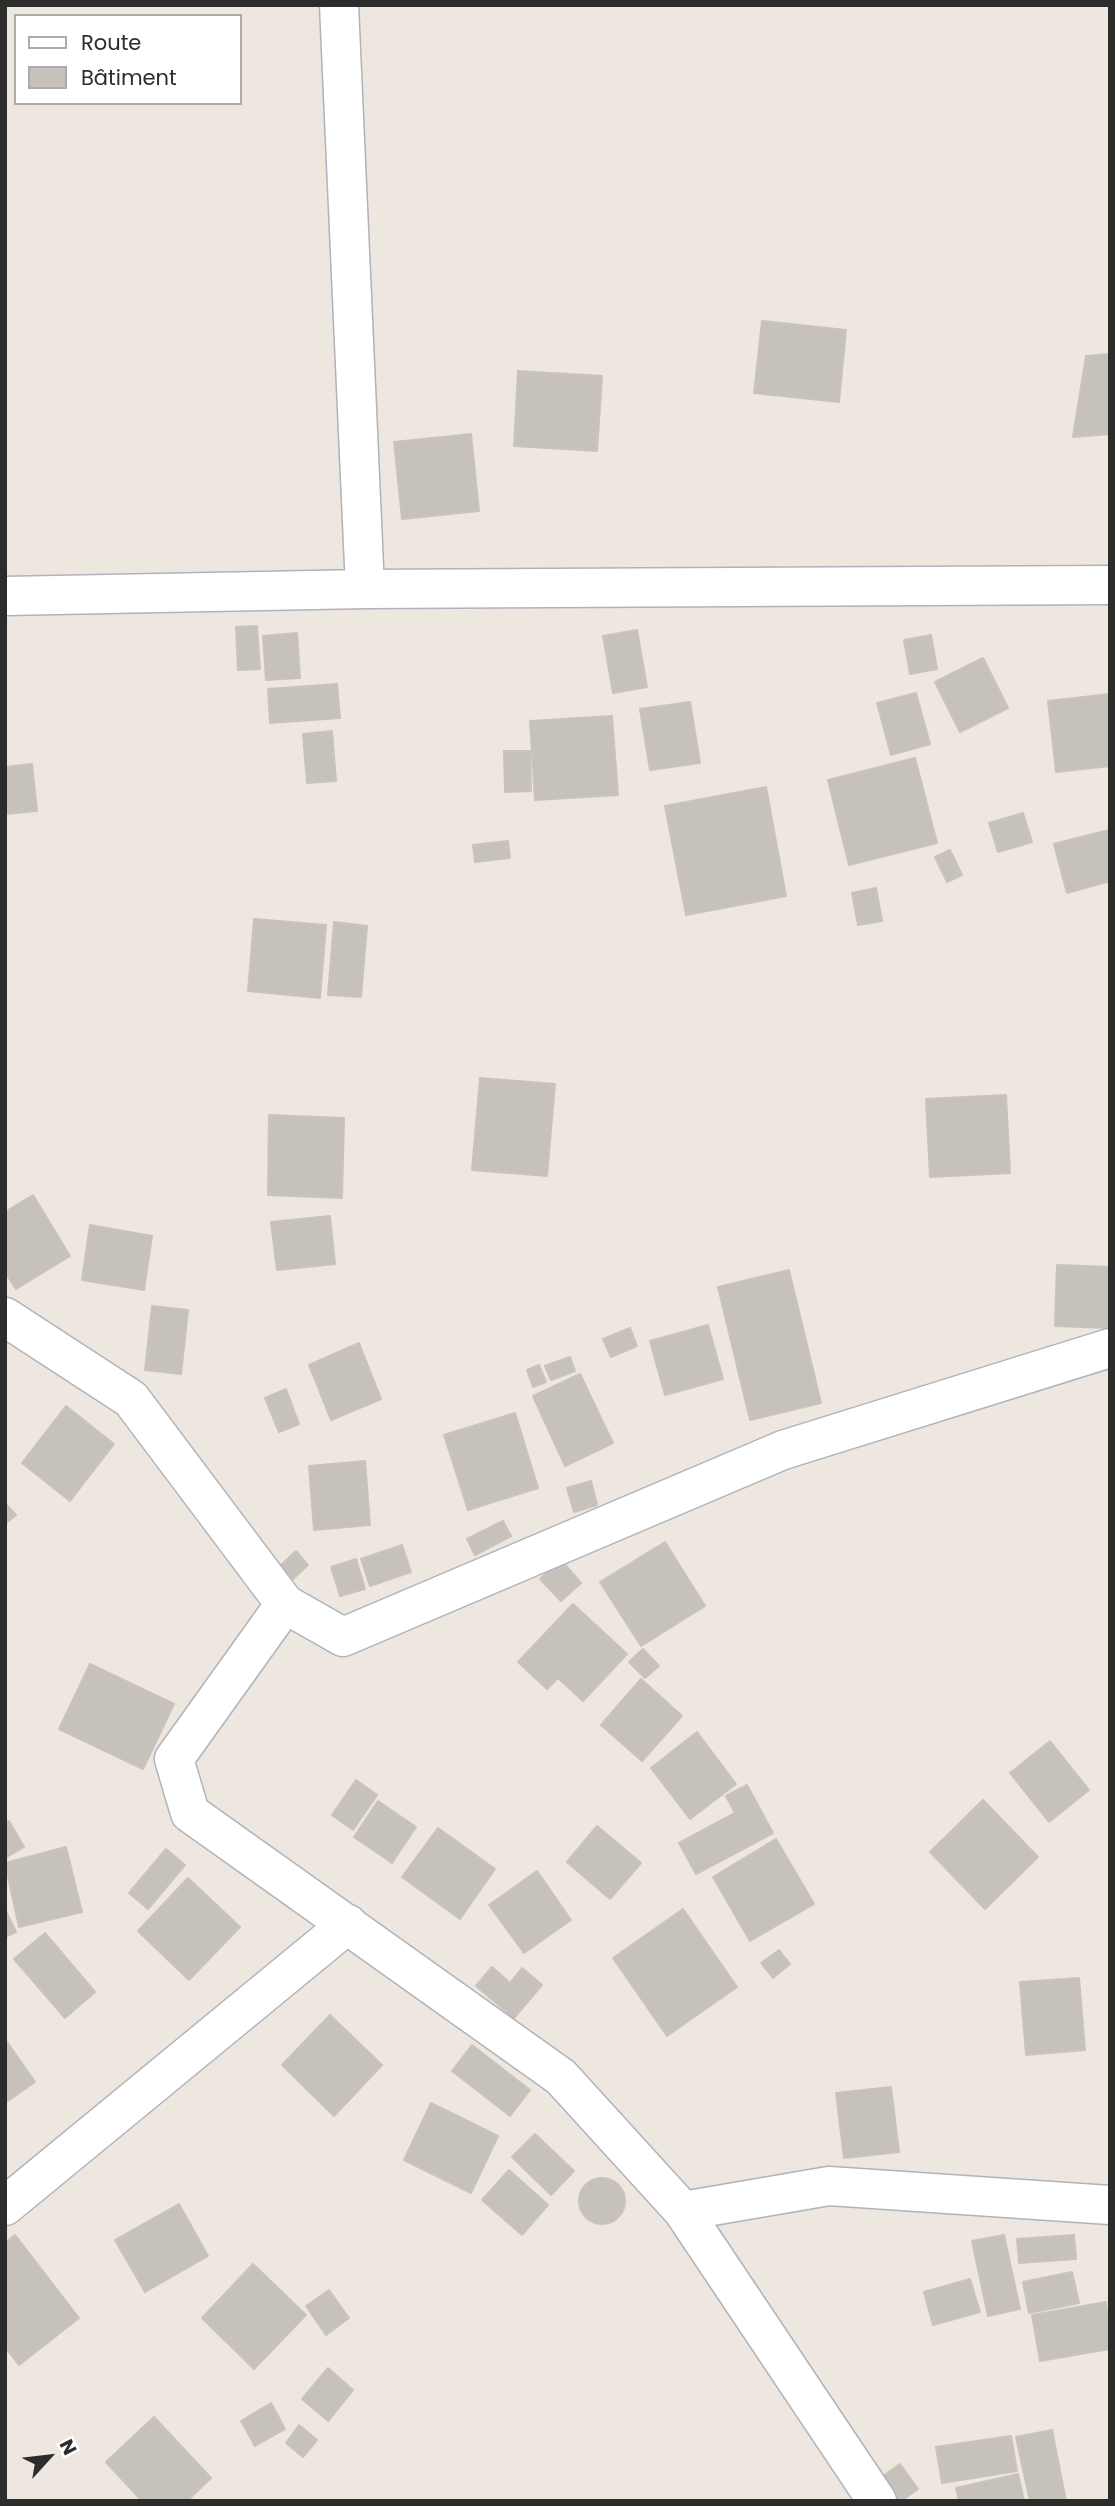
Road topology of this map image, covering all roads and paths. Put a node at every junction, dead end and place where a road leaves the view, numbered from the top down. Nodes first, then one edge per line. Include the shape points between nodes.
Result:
1 (339, 5) edge
2 (1110, 585) edge
3 (365, 589) junction
4 (5, 596) edge
5 (5, 1317) edge
6 (1110, 1348) edge
7 (285, 1604) junction
8 (348, 1924) junction
9 (1110, 2205) edge
10 (5, 2206) edge
11 (683, 2211) junction
12 (877, 2501) edge

1 - 3 street
2 - 3 street
3 - 4 street
5 - 7 street via 131,1399
6 - 7 street via 783,1450 343,1637
7 - 8 street via 174,1759 191,1813
8 - 10 street
8 - 11 street via 561,2077
9 - 11 street via 829,2186
11 - 12 street

